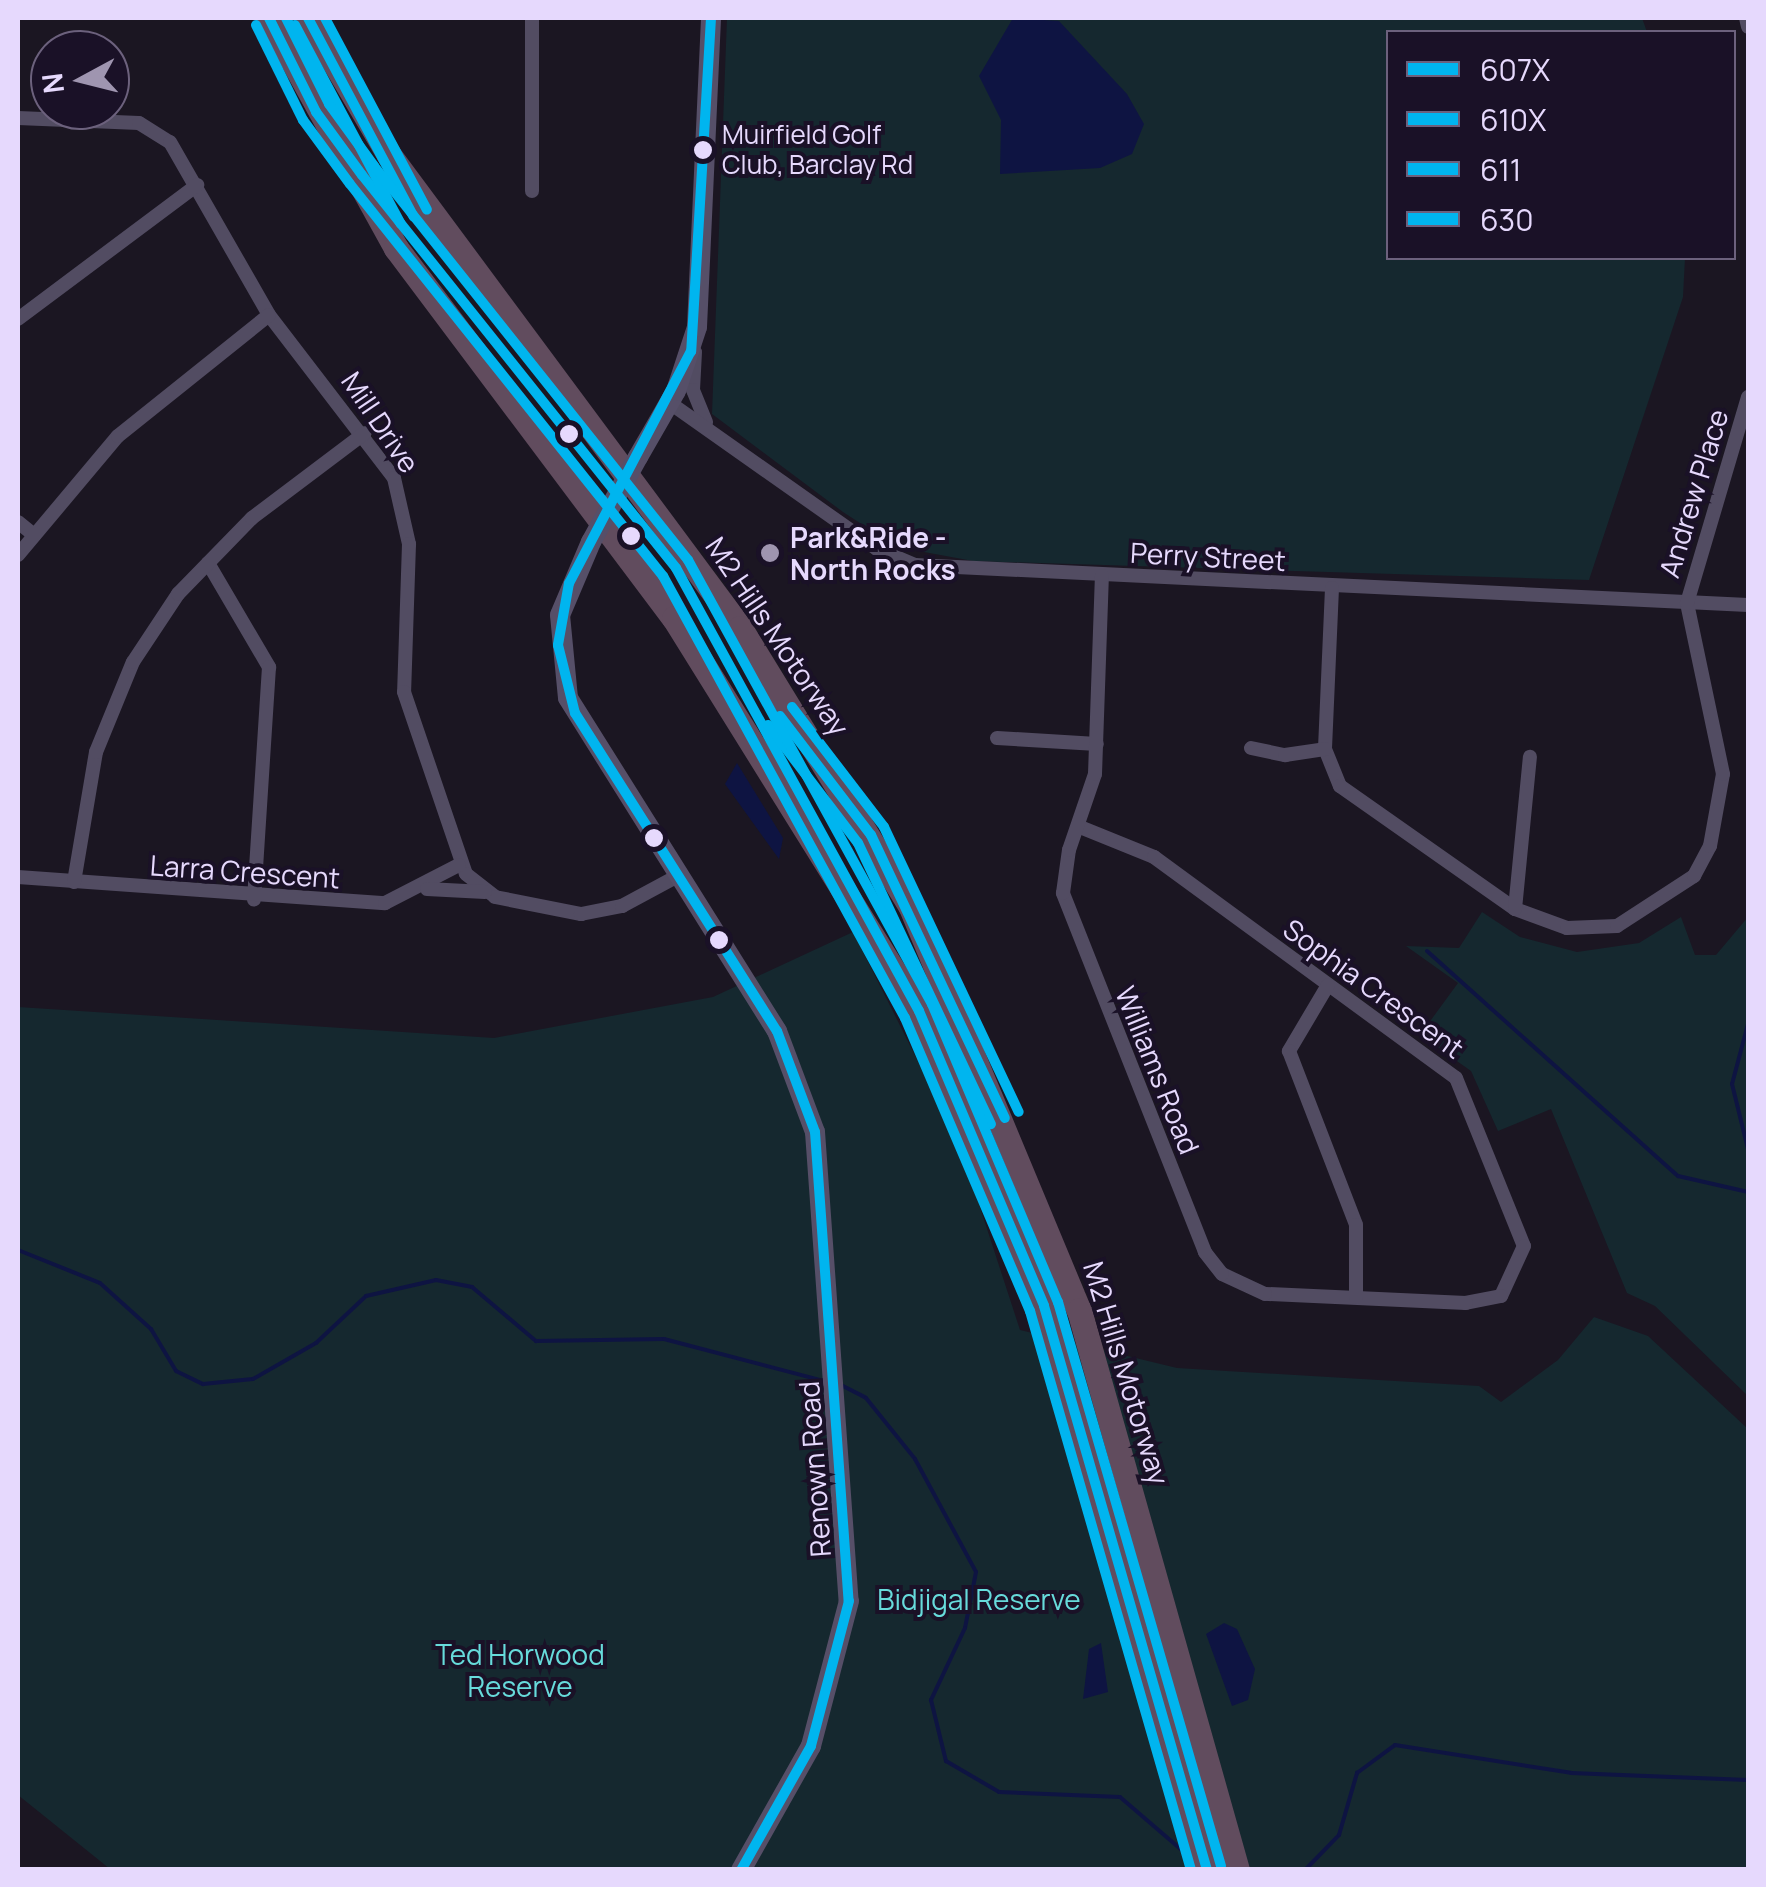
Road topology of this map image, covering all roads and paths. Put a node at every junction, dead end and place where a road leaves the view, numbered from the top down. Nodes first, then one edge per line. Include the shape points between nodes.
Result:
1 (269, 18) edge
2 (308, 18) edge
3 (532, 18) edge
4 (711, 18) edge
5 (1746, 18) edge
6 (1748, 27) edge
7 (18, 118) edge
8 (197, 185) junction
9 (532, 192) dead end
10 (269, 314) junction
11 (18, 319) edge
12 (696, 327) junction
13 (1748, 397) edge
14 (670, 403) junction
15 (708, 428) junction
16 (364, 432) junction
17 (18, 522) edge
18 (34, 534) junction
19 (18, 554) edge
20 (208, 563) junction
21 (1102, 576) junction
22 (1332, 588) junction
23 (1687, 603) junction
24 (1748, 605) edge
25 (997, 738) dead end
26 (1097, 744) junction
27 (1251, 748) dead end
28 (1325, 749) junction
29 (1530, 757) dead end
30 (1080, 827) junction
31 (460, 865) junction
32 (18, 877) edge
33 (674, 878) junction
34 (74, 882) junction
35 (420, 890) junction
36 (486, 892) junction
37 (254, 900) junction
38 (1516, 909) junction
39 (1328, 985) junction
40 (1516, 1279) joint
41 (1356, 1297) junction
42 (741, 1870) edge
43 (1208, 1870) edge
44 (1237, 1870) edge

1 - 43 highway, M2 Hills Motorway via 396,248 674,618 919,1012 1044,1306
2 - 44 highway, M2 Hills Motorway via 389,155 740,628 910,905 1079,1310
3 - 9 street
4 - 12 main road, Renown Road
5 - 6 street
7 - 8 street, Mill Drive via 140,123 170,142
8 - 10 street, Mill Drive
8 - 11 street
10 - 16 street, Mill Drive
10 - 18 street via 118,436
12 - 14 main road, Renown Road
12 - 15 street via 693,390
13 - 23 street, Andrew Place
14 - 15 street, Perry Street
14 - 33 main road, Renown Road, bridge via 591,542 560,614 562,681
15 - 21 street, Perry Street via 902,561
16 - 20 street
16 - 31 street, Mill Drive via 404,508 404,692
17 - 18 street
18 - 19 street
20 - 34 street via 133,662 96,752
20 - 37 street via 269,667
21 - 22 street, Perry Street
21 - 26 street, Williams Road
22 - 23 street, Perry Street
22 - 28 street
23 - 24 street, Perry Street
23 - 38 street via 1723,774 1710,846 1694,876 1617,926 1567,928
25 - 26 street
26 - 30 street, Williams Road
27 - 28 street via 1285,755
28 - 38 street via 1340,786 1367,811
29 - 38 street
30 - 39 street, Sophia Crescent via 1154,857
30 - 41 street, Williams Road via 1064,868 1067,916 1205,1252 1240,1287
31 - 35 street, Larra Crescent
31 - 36 street, Mill Drive
32 - 34 street, Larra Crescent
33 - 36 street via 593,914
33 - 42 main road, Renown Road via 800,1077 815,1132 848,1506 849,1601 834,1684 811,1746
34 - 37 street, Larra Crescent
35 - 36 street
35 - 37 street, Larra Crescent via 385,904
39 - 40 street, Sophia Crescent via 1456,1078 1519,1227
39 - 41 street via 1289,1051 1356,1226
40 - 41 street, Williams Road via 1483,1303

